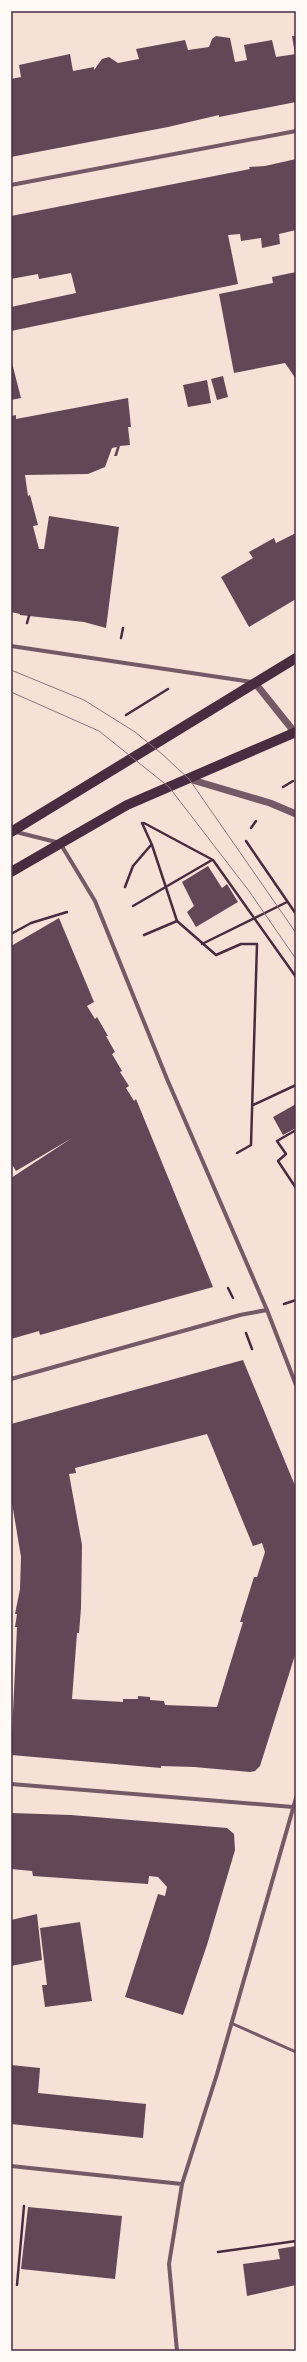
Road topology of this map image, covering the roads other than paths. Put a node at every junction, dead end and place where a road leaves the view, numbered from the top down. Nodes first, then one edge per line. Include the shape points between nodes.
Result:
1 (296, 131) edge
2 (11, 186) edge
3 (11, 646) edge
4 (296, 658) edge
5 (255, 683) junction
6 (296, 733) edge
7 (189, 779) junction
8 (296, 814) edge
9 (12, 831) edge
10 (60, 843) junction
11 (11, 872) edge
12 (267, 1310) junction
13 (11, 1379) edge
14 (296, 1385) edge
15 (11, 1784) edge
16 (296, 1798) edge
17 (293, 1807) junction
18 (231, 2023) junction
19 (296, 2052) edge
20 (11, 2166) edge
21 (182, 2184) junction
22 (177, 2351) edge

1 - 2 street
3 - 5 street
4 - 5 main road
5 - 6 street
5 - 9 main road
6 - 7 main road
7 - 8 street via 270,803
7 - 10 main road via 127,805
9 - 10 street
10 - 11 main road
10 - 12 street via 95,901 167,1080
12 - 13 street via 240,1315
12 - 14 street
15 - 17 street
16 - 17 street
17 - 18 street
18 - 19 lane
18 - 21 street
20 - 21 street
21 - 22 street via 169,2264

